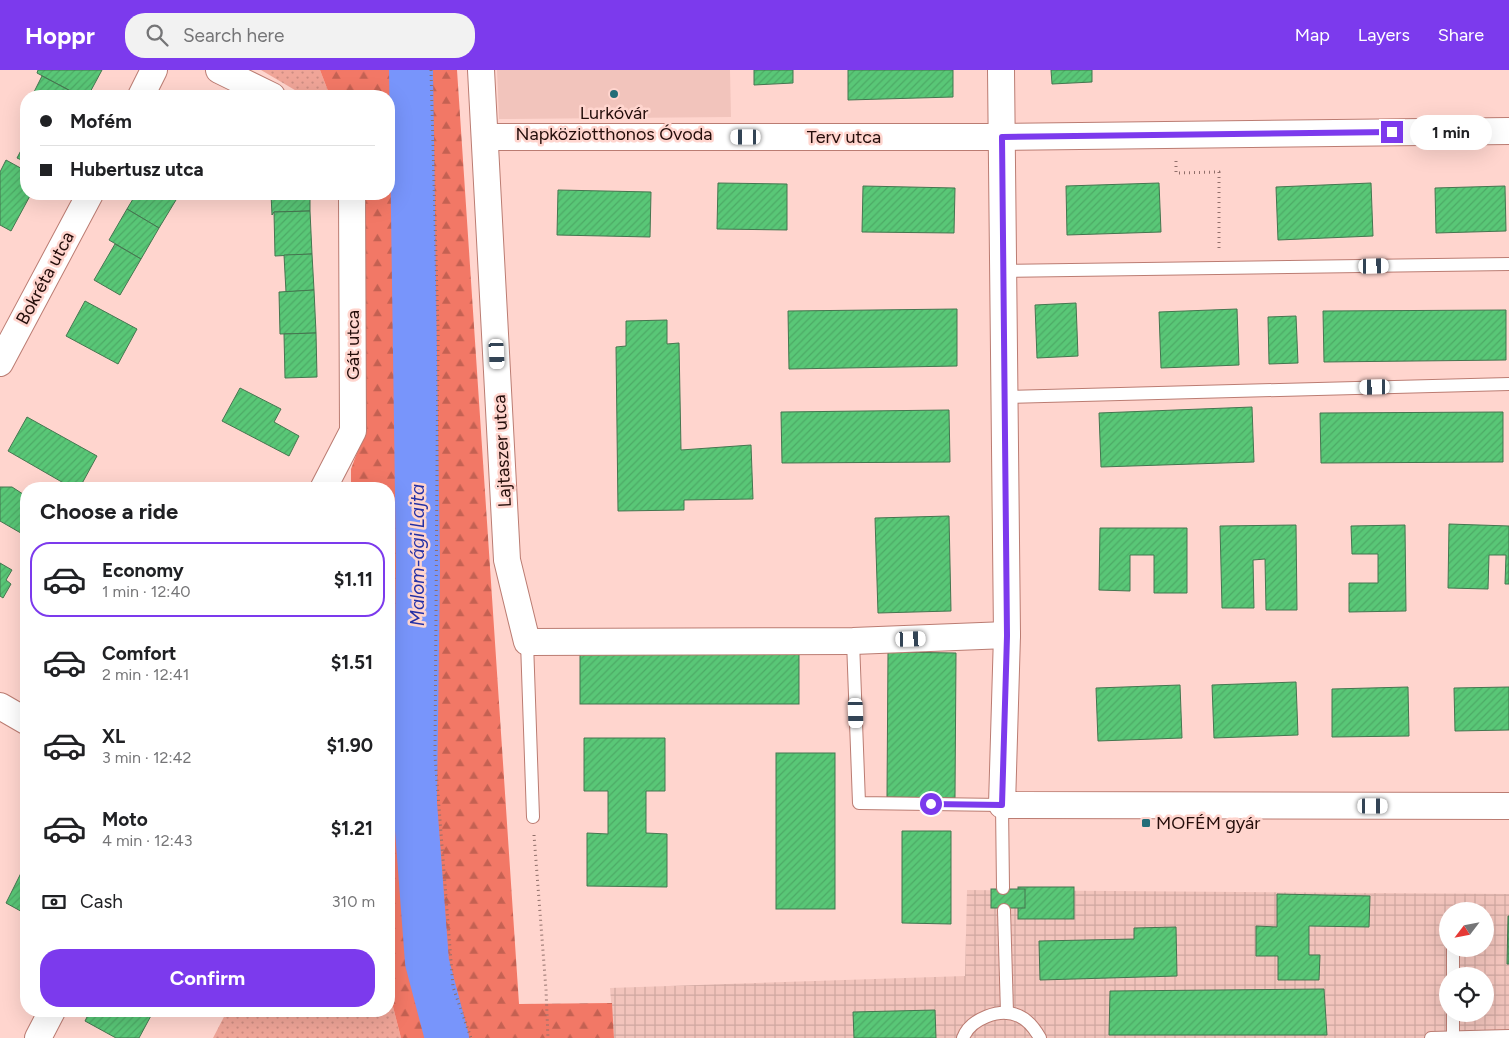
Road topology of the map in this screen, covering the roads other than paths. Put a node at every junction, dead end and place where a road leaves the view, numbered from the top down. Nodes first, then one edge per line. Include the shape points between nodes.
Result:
1 (154, 70) edge
2 (219, 70) edge
3 (481, 70) edge
4 (1001, 70) edge
5 (144, 90) edge
6 (260, 90) edge
7 (1509, 131) edge
8 (485, 137) junction
9 (1002, 137) junction
10 (87, 200) edge
11 (352, 200) edge
12 (1509, 264) edge
13 (1003, 271) junction
14 (0, 363) edge
15 (1509, 384) edge
16 (1004, 397) junction
17 (327, 482) edge
18 (1007, 636) junction
19 (853, 640) junction
20 (527, 642) junction
21 (0, 706) edge
22 (20, 718) edge
23 (1002, 805) junction
24 (1509, 806) edge
25 (533, 817) road end
26 (1003, 888) dead end
27 (1004, 910) dead end
28 (1007, 1013) junction
29 (49, 1017) edge
30 (1454, 1022) edge
31 (1509, 1036) edge
32 (38, 1038) edge
33 (963, 1038) edge
34 (1040, 1038) edge
35 (1431, 1038) edge
36 (1458, 1038) edge

1 - 5 street
2 - 6 street
3 - 8 street, Lajtaszer utca
4 - 9 street
7 - 9 street, Terv utca
8 - 9 street, Terv utca
8 - 20 street, Lajtaszer utca via 507,560
9 - 13 street
10 - 14 street, Bokréta utca
11 - 17 street, Gát utca via 353,431
12 - 13 lane
13 - 16 street
15 - 16 lane
16 - 18 street
18 - 19 street
18 - 23 street
19 - 20 street
19 - 23 lane via 859,803
20 - 25 lane
21 - 22 street
23 - 24 street
23 - 26 lane
27 - 28 lane
28 - 33 lane via 982,1018 965,1032
28 - 34 lane via 1025,1019
29 - 32 street
30 - 36 lane
31 - 36 lane
35 - 36 lane

